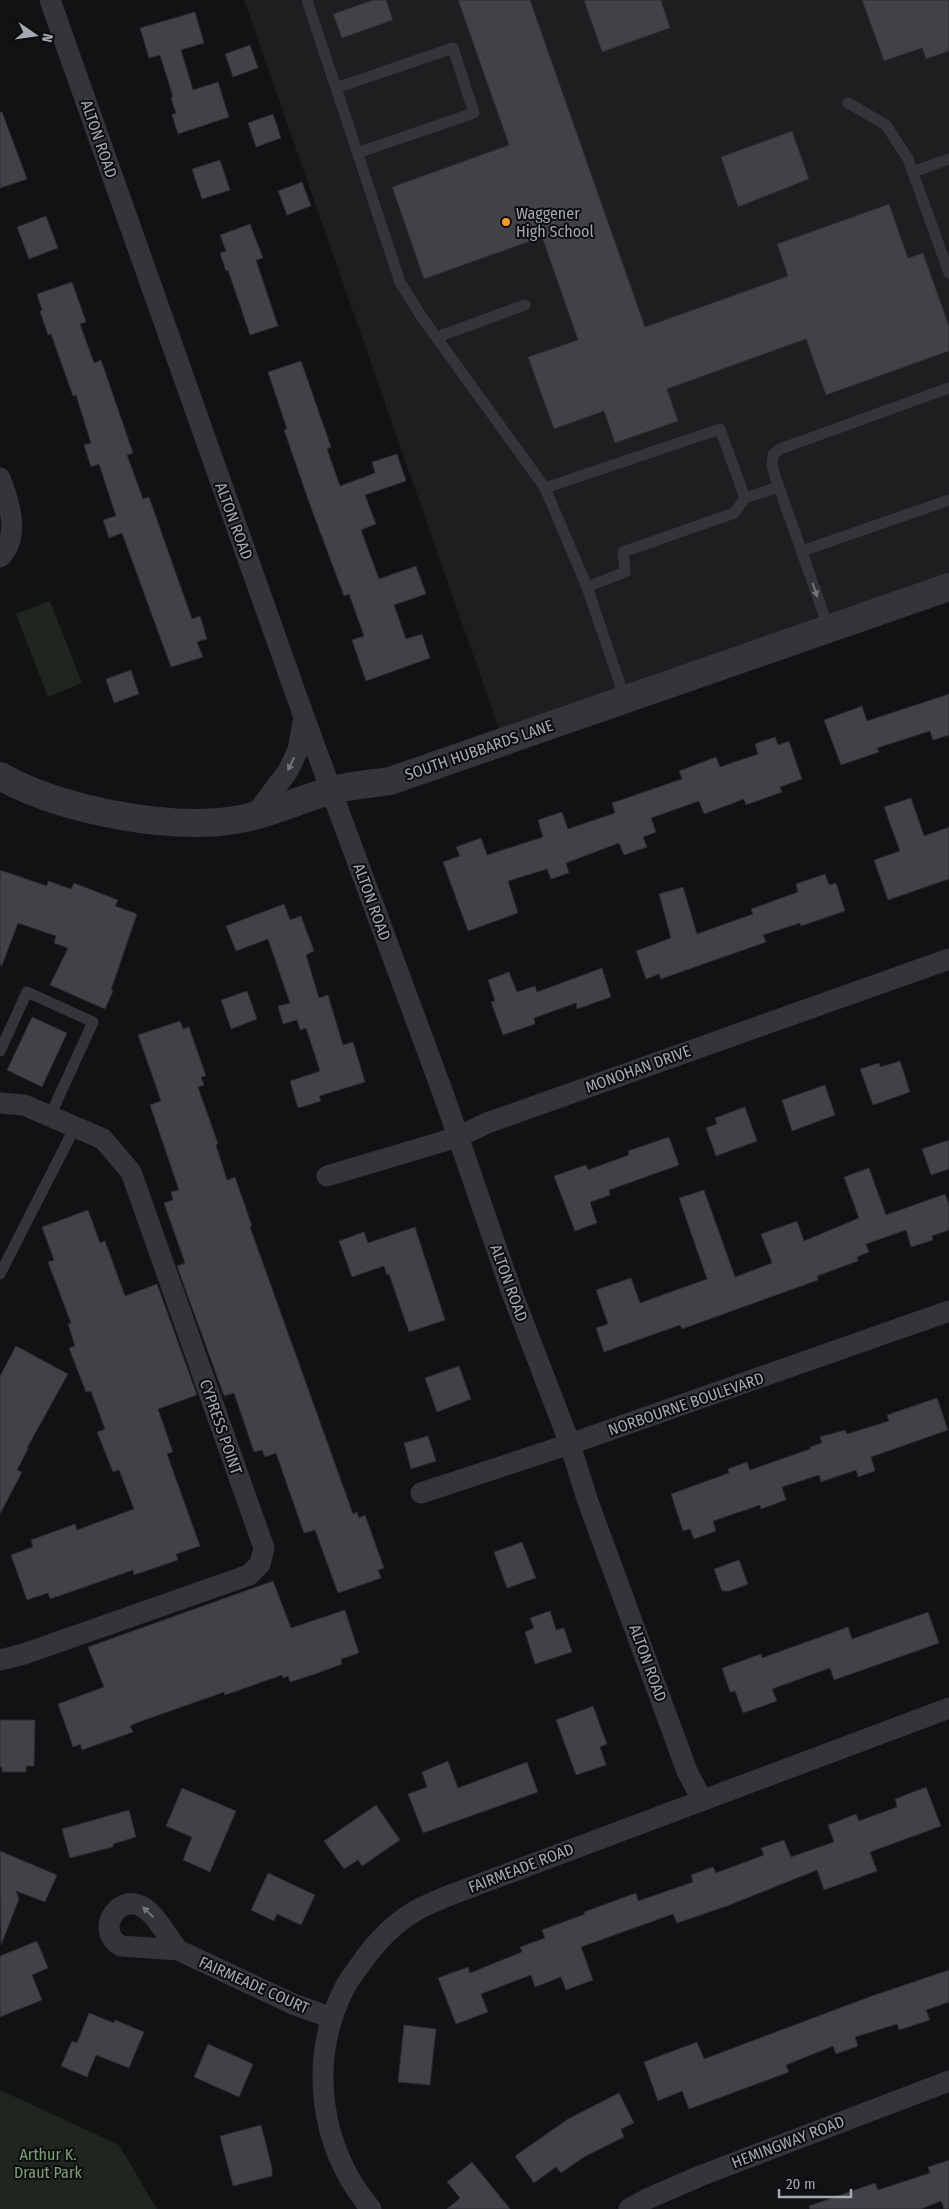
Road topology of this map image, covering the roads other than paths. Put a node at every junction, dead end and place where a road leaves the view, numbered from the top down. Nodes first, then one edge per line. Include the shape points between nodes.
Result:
1 (50, 0) edge
2 (307, 0) edge
3 (336, 88) junction
4 (848, 103) dead end
5 (358, 153) junction
6 (949, 159) edge
7 (913, 172) junction
8 (949, 273) edge
9 (524, 305) dead end
10 (437, 337) junction
11 (949, 388) edge
12 (0, 478) edge
13 (779, 487) junction
14 (545, 488) junction
15 (745, 498) junction
16 (949, 500) edge
17 (802, 551) junction
18 (0, 557) edge
19 (587, 587) junction
20 (949, 587) edge
21 (829, 629) junction
22 (625, 699) junction
23 (304, 717) junction
24 (0, 776) edge
25 (332, 790) junction
26 (255, 815) junction
27 (949, 959) edge
28 (0, 1051) edge
29 (0, 1103) edge
30 (50, 1116) junction
31 (75, 1127) junction
32 (458, 1137) junction
33 (327, 1176) dead end
34 (0, 1274) edge
35 (949, 1311) edge
36 (570, 1444) junction
37 (421, 1494) dead end
38 (0, 1660) edge
39 (949, 1708) edge
40 (702, 1800) junction
41 (178, 1950) dead end
42 (332, 2018) junction
43 (949, 2081) edge
44 (371, 2209) edge
45 (629, 2209) edge

1 - 23 street, ALTON ROAD
2 - 3 lane
3 - 5 lane
3 - 5 lane via 453,48 474,113
4 - 7 lane via 886,125
5 - 10 lane via 400,282
6 - 7 lane
7 - 8 lane
9 - 10 lane
10 - 14 lane
11 - 13 lane via 777,451 772,465
12 - 18 street via 12,520 10,538
13 - 15 lane
13 - 17 lane
14 - 15 lane via 720,429
14 - 19 lane
15 - 19 lane via 734,513 623,552 625,572
16 - 17 lane
17 -> 21 lane
19 - 22 lane
20 - 21 street, SOUTH HUBBARDS LANE
21 - 22 street, SOUTH HUBBARDS LANE
22 - 25 street, SOUTH HUBBARDS LANE via 390,781
23 - 25 street, ALTON ROAD
23 -> 26 street via 298,750 288,771
24 - 26 street, SOUTH HUBBARDS LANE via 59,801 130,817 214,823
25 - 26 street, SOUTH HUBBARDS LANE
25 - 32 street, ALTON ROAD
27 - 32 street, MONOHAN DRIVE via 487,1123
28 - 30 lane via 27,992 93,1022
29 - 30 street, CYPRESS POINT via 24,1105
30 - 31 street, CYPRESS POINT
31 - 34 lane
31 - 38 street, CYPRESS POINT via 103,1139 131,1172 264,1548 260,1564 248,1575
32 - 33 street, MONOHAN DRIVE
32 - 36 street, ALTON ROAD via 512,1293
35 - 36 street, NORBOURNE BOULEVARD
36 - 37 street, NORBOURNE BOULEVARD
36 - 40 street, ALTON ROAD via 587,1499 687,1771
39 - 40 street, FAIRMEADE ROAD
40 - 42 street, FAIRMEADE ROAD via 417,1910 390,1929 372,1948 343,1989
41 - 42 street, FAIRMEADE COURT via 293,2004
42 - 44 street, FAIRMEADE ROAD via 322,2082 329,2129 348,2177
43 - 45 street, HEMINGWAY ROAD via 700,2176

